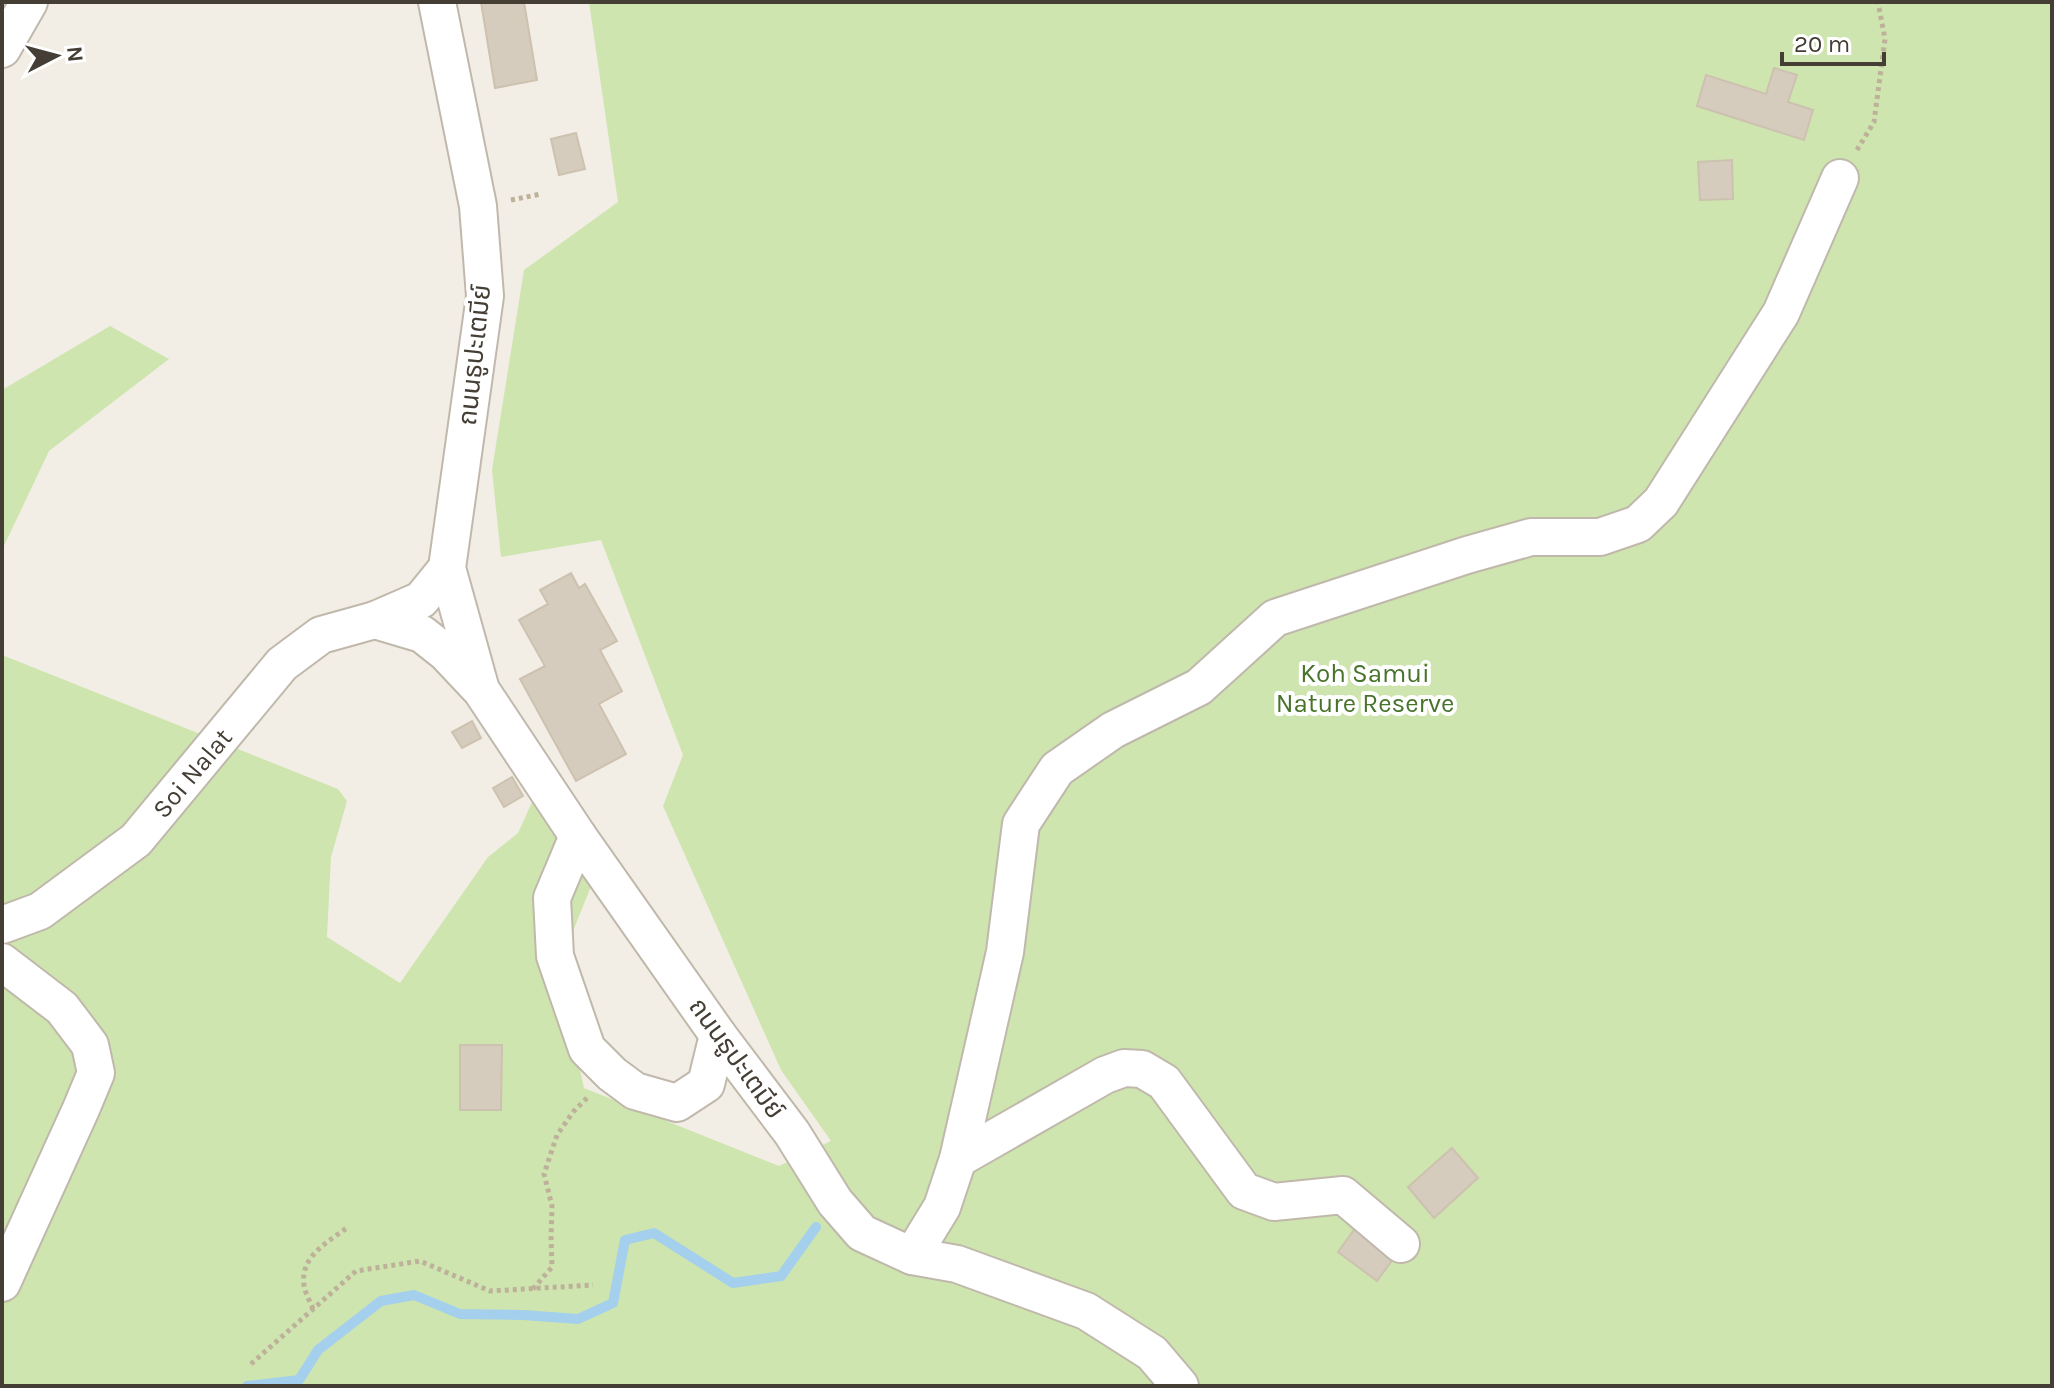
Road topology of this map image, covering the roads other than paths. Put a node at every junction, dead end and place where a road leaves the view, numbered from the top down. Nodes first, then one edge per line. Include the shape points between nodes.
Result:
1 (29, 2) edge
2 (437, 2) edge
3 (2, 49) edge
4 (1840, 178) road end
5 (447, 568) junction
6 (375, 620) junction
7 (481, 690) junction
8 (578, 836) junction
9 (2, 925) edge
10 (2, 962) edge
11 (718, 1035) junction
12 (958, 1159) junction
13 (1401, 1244) dead end
14 (912, 1256) junction
15 (2, 1283) edge
16 (1180, 1386) edge

1 - 3 street
2 - 5 street, ถนนธูปะเตมีย์ via 478,206 485,296
4 - 12 street via 1781,313 1661,502 1638,524 1600,537 1531,537 1275,618 1199,687 1113,730 1057,769 1021,824 1005,952
5 - 6 street via 421,600
5 - 7 street, ถนนธูปะเตมีย์
6 - 7 street via 422,634
6 - 9 street, Soi Nalat via 321,635 282,664 136,840 40,911
7 - 8 street, ถนนธูปะเตมีย์
8 - 11 street, ถนนธูปะเตมีย์
8 - 11 street via 552,898 555,956 587,1049 635,1091 677,1103 706,1084
10 - 15 street via 62,1008 90,1045 96,1073
11 - 14 street, ถนนธูปะเตมีย์ via 862,1233
12 - 13 street via 1105,1075 1142,1069 1164,1082 1244,1191 1274,1202 1343,1195
12 - 14 street via 942,1207
14 - 16 street, ถนนธูปะเตมีย์ via 957,1264 1086,1311 1152,1353

